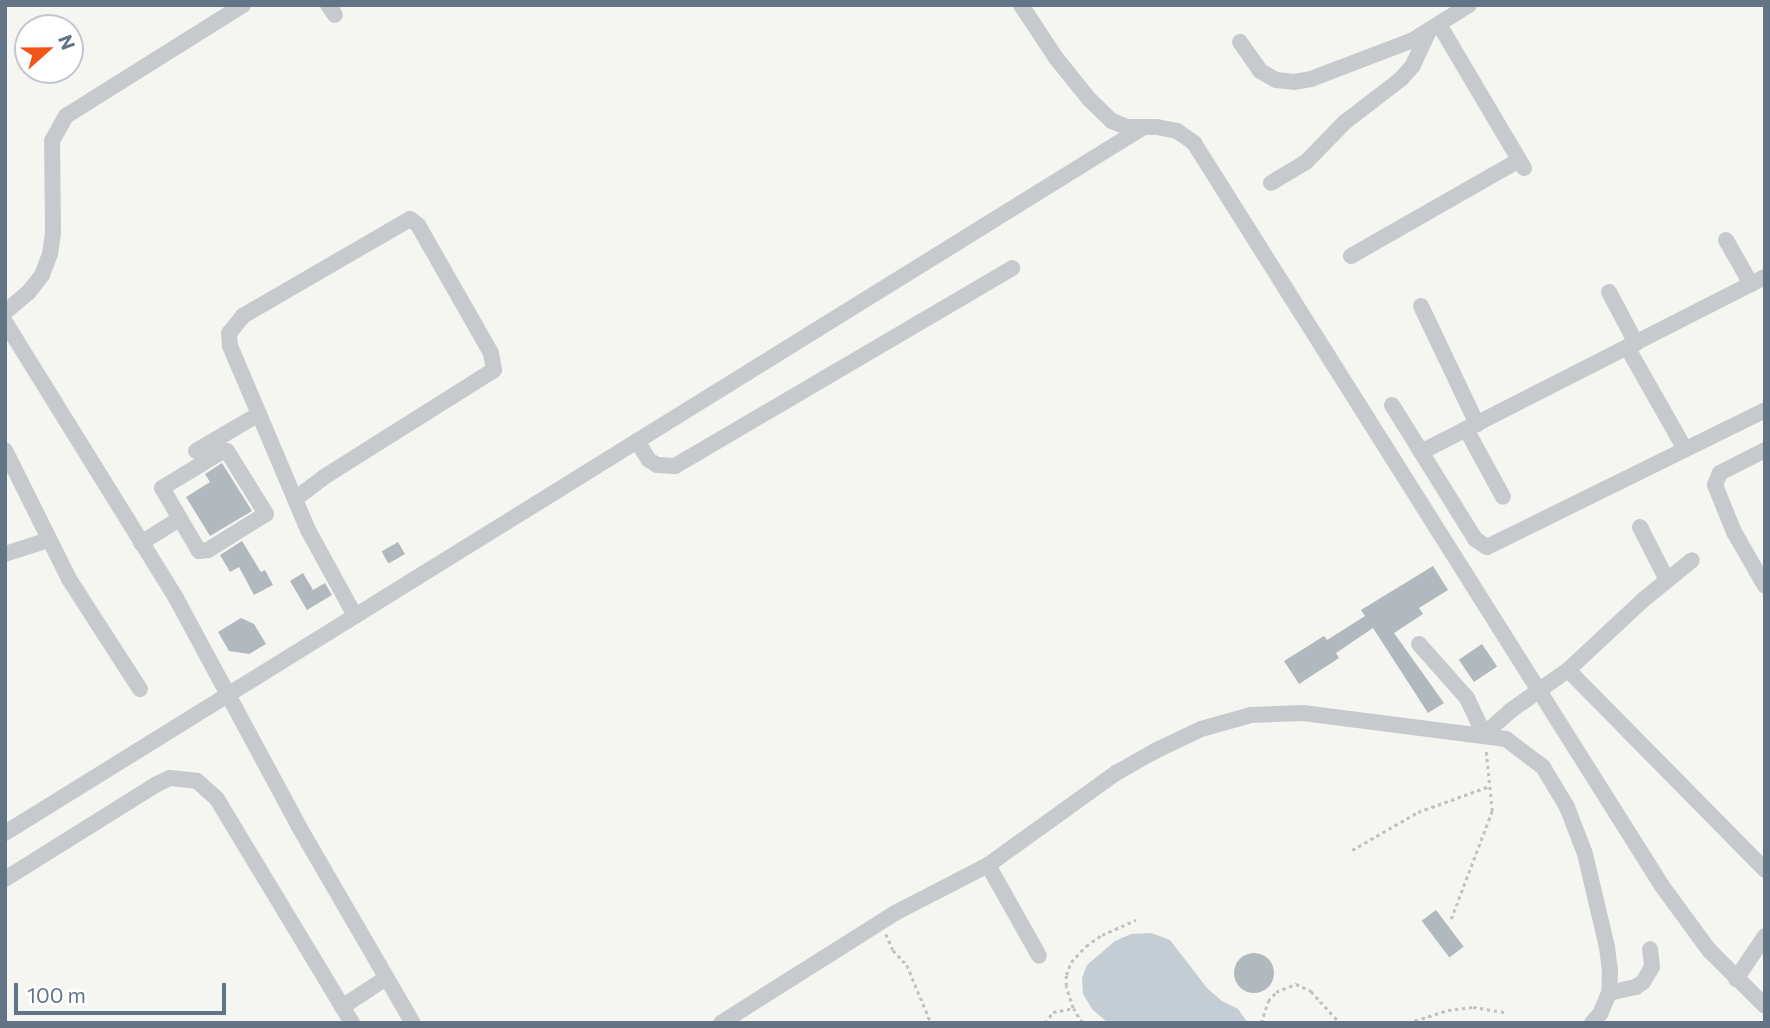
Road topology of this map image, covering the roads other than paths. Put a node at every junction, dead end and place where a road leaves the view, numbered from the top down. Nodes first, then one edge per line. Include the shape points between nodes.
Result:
1 (243, 5) edge
2 (1021, 5) edge
3 (1469, 5) edge
4 (1434, 29) junction
5 (1240, 42) dead end
6 (1142, 128) junction
7 (1271, 183) dead end
8 (1726, 240) dead end
9 (1351, 256) dead end
10 (1012, 268) dead end
11 (1758, 281) edge
12 (1609, 292) dead end
13 (1421, 306) dead end
14 (5, 312) edge
15 (5, 322) edge
16 (1632, 345) junction
17 (1392, 405) dead end
18 (1765, 410) edge
19 (259, 414) junction
20 (1471, 426) junction
21 (637, 441) junction
22 (1685, 449) junction
23 (5, 450) edge
24 (1765, 450) edge
25 (196, 451) dead end
26 (1421, 452) junction
27 (1503, 497) dead end
28 (295, 499) junction
29 (179, 519) junction
30 (1640, 527) dead end
31 (48, 540) junction
32 (141, 543) junction
33 (5, 554) edge
34 (1692, 560) dead end
35 (1667, 580) junction
36 (1765, 586) edge
37 (355, 616) junction
38 (1419, 644) dead end
39 (1568, 670) junction
40 (140, 689) dead end
41 (1540, 692) junction
42 (229, 694) junction
43 (1484, 734) junction
44 (5, 833) edge
45 (988, 865) junction
46 (1765, 870) edge
47 (5, 879) edge
48 (1765, 936) edge
49 (1650, 949) dead end
50 (1039, 956) dead end
51 (386, 978) junction
52 (1736, 979) junction
53 (1609, 993) junction
54 (1765, 1006) edge
55 (342, 1007) junction
56 (352, 1023) edge
57 (413, 1023) edge
58 (721, 1023) edge
59 (1592, 1023) edge

1 - 14 street via 66,116 52,141 50,254 29,293
2 - 6 street via 1056,58 1100,111 1112,121
3 - 4 street
4 - 5 street via 1329,73 1294,82 1276,80 1260,71
4 - 7 street via 1401,79 1345,122 1306,162
4 - 9 street via 1522,164
6 - 21 street
6 - 41 street via 1177,131 1194,143
8 - 11 street
10 - 21 street via 675,466 649,460
11 - 16 street
12 - 16 street
13 - 20 street
15 - 32 street
16 - 20 street
16 - 22 street
17 - 26 street
18 - 22 street
19 - 25 street
19 - 28 street
19 - 28 street via 230,346 229,333 236,321 400,222 414,221 491,353 494,370
20 - 26 street
20 - 27 street
21 - 37 street
22 - 26 street via 1487,547 1475,539
23 - 31 street
24 - 36 street via 1720,473 1715,485
28 - 37 street
29 - 29 street via 164,486 225,451 266,511 262,519 202,552
29 - 32 street
30 - 35 street
31 - 33 street
31 - 40 street via 91,617
32 - 42 street
34 - 35 street
35 - 39 street
37 - 42 street
38 - 43 street via 1467,698
39 - 41 street
39 - 46 street
41 - 43 street
41 - 52 street via 1662,886
42 - 44 street
42 - 51 street
43 - 45 street via 1303,713 1251,715 1201,729 1116,773
43 - 53 street via 1506,739 1543,767 1567,807 1585,855 1607,947
45 - 50 street
45 - 58 street via 883,921
47 - 55 street via 157,784 184,777 197,781 217,799
48 - 52 street
49 - 53 street via 1652,967 1643,982
51 - 55 street
51 - 57 street
52 - 54 street
53 - 59 street
55 - 56 street

